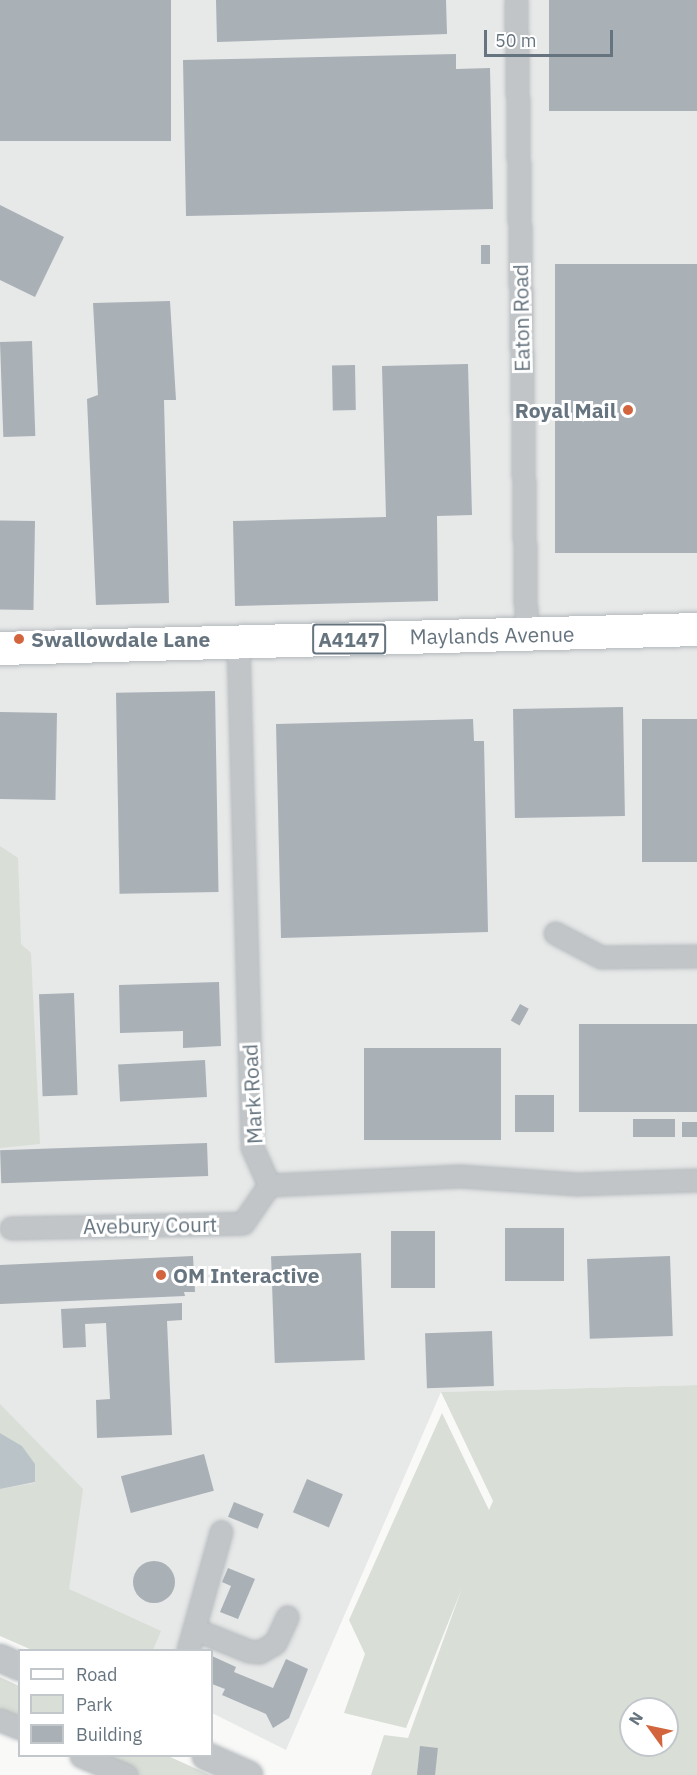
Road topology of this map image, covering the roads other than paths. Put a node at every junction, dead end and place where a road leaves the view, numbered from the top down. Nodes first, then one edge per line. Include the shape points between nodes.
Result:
1 (516, 0) edge
2 (697, 629) edge
3 (526, 636) junction
4 (238, 643) junction
5 (0, 648) edge
6 (555, 933) dead end
7 (697, 956) edge
8 (697, 1180) edge
9 (269, 1185) junction
10 (11, 1228) dead end
11 (221, 1532) dead end
12 (287, 1617) dead end
13 (194, 1629) junction
14 (188, 1649) edge
15 (0, 1658) edge
16 (18, 1666) edge
17 (0, 1720) edge
18 (18, 1727) edge
19 (86, 1757) edge
20 (210, 1757) edge
21 (126, 1775) edge
22 (247, 1775) edge

1 - 3 street, Eaton Road
2 - 3 main road, Maylands Avenue / A4147
3 - 4 main road, Maylands Avenue / A4147
4 - 5 main road, Maylands Avenue / A4147
4 - 9 street, Mark Road via 252,1147
6 - 7 street via 601,957
8 - 9 street via 577,1184 460,1176
9 - 10 street, Avebury Court via 243,1222
11 - 13 street
12 - 13 street via 275,1643 259,1652
13 - 14 street
15 - 16 street
17 - 18 street
19 - 21 street
20 - 22 street

